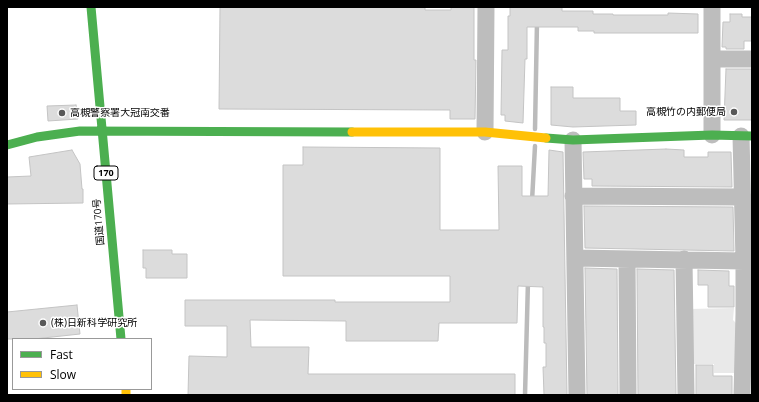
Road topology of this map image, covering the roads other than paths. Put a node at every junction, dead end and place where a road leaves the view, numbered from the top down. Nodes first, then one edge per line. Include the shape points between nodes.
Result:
1 (91, 7) edge
2 (486, 7) edge
3 (712, 7) edge
4 (712, 59) junction
5 (752, 59) edge
6 (102, 131) junction
7 (485, 132) junction
8 (712, 135) junction
9 (747, 136) edge
10 (573, 140) junction
11 (7, 144) edge
12 (573, 196) junction
13 (743, 197) junction
14 (575, 258) junction
15 (627, 259) junction
16 (684, 259) junction
17 (744, 261) junction
18 (748, 314) edge
19 (121, 338) edge
20 (577, 395) edge
21 (628, 395) edge
22 (686, 395) edge
23 (742, 395) edge

1 - 6 main road, 国道170号 / 170
2 - 7 street
3 - 4 street
4 - 5 street
4 - 8 street
6 - 7 main road
6 - 11 main road via 80,131
6 - 19 main road, 国道170号 / 170
7 - 10 main road
8 - 9 main road
8 - 10 main road
9 - 13 street
10 - 12 street
12 - 13 street
12 - 14 street
13 - 17 street
14 - 15 street
14 - 20 street
15 - 16 street
15 - 21 street
16 - 17 street
16 - 22 street
17 - 18 street
18 - 23 street

